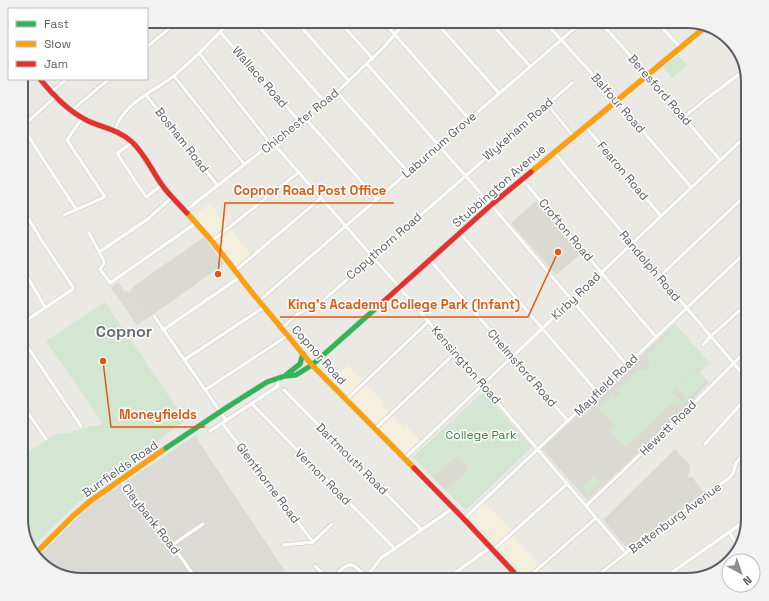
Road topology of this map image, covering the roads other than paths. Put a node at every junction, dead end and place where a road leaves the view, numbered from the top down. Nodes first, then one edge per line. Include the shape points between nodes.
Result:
1 (170, 28) edge
2 (224, 28) edge
3 (260, 28) edge
4 (302, 28) edge
5 (345, 28) edge
6 (389, 28) edge
7 (400, 28) edge
8 (441, 28) edge
9 (495, 28) edge
10 (550, 28) edge
11 (575, 28) edge
12 (605, 28) edge
13 (662, 28) edge
14 (701, 30) edge
15 (220, 32) junction
16 (395, 35) junction
17 (561, 40) junction
18 (148, 46) edge
19 (680, 47) junction
20 (199, 52) junction
21 (373, 59) junction
22 (367, 64) junction
23 (530, 66) junction
24 (741, 73) edge
25 (648, 74) junction
26 (174, 76) junction
27 (41, 80) edge
28 (66, 80) edge
29 (108, 80) edge
30 (349, 81) junction
31 (572, 82) dead end
32 (51, 92) junction
33 (336, 92) junction
34 (499, 93) junction
35 (146, 95) junction
36 (55, 97) junction
37 (616, 100) junction
38 (325, 102) junction
39 (547, 104) junction
40 (71, 112) junction
41 (684, 117) junction
42 (82, 118) junction
43 (305, 118) junction
44 (28, 119) edge
45 (469, 119) junction
46 (300, 122) junction
47 (585, 126) junction
48 (116, 130) junction
49 (28, 134) edge
50 (573, 136) junction
51 (741, 140) edge
52 (132, 142) junction
53 (272, 143) junction
54 (439, 145) junction
55 (554, 152) junction
56 (720, 160) junction
57 (245, 165) junction
58 (299, 172) junction
59 (408, 172) junction
60 (465, 176) junction
61 (522, 179) junction
62 (162, 184) junction
63 (218, 186) junction
64 (691, 188) junction
65 (172, 197) junction
66 (321, 198) junction
67 (377, 199) junction
68 (741, 200) edge
69 (491, 206) junction
70 (76, 210) junction
71 (185, 211) junction
72 (64, 215) dead end
73 (661, 216) junction
74 (28, 218) edge
75 (196, 223) junction
76 (346, 226) junction
77 (89, 233) dead end
78 (460, 233) junction
79 (212, 241) junction
80 (631, 244) junction
81 (99, 252) junction
82 (373, 256) junction
83 (741, 257) edge
84 (430, 260) junction
85 (235, 271) junction
86 (602, 272) junction
87 (240, 277) junction
88 (659, 277) junction
89 (28, 278) edge
90 (400, 287) junction
91 (572, 300) junction
92 (259, 301) junction
93 (45, 307) junction
94 (264, 307) junction
95 (686, 308) junction
96 (741, 309) edge
97 (154, 316) dead end
98 (28, 319) edge
99 (428, 322) junction
100 (282, 328) junction
101 (542, 328) junction
102 (163, 330) junction
103 (288, 336) junction
104 (711, 336) junction
105 (656, 337) junction
106 (703, 345) dead end
107 (28, 348) edge
108 (455, 353) junction
109 (303, 354) junction
110 (741, 356) edge
111 (512, 357) junction
112 (184, 360) junction
113 (734, 362) junction
114 (312, 365) junction
115 (627, 365) junction
116 (741, 371) edge
117 (285, 376) junction
118 (278, 378) junction
119 (482, 385) junction
120 (205, 390) junction
121 (284, 390) dead end
122 (598, 393) junction
123 (347, 399) junction
124 (252, 404) junction
125 (741, 404) edge
126 (28, 413) edge
127 (568, 421) junction
128 (224, 422) junction
129 (81, 426) dead end
130 (375, 429) junction
131 (210, 431) dead end
132 (46, 439) dead end
133 (705, 444) dead end
134 (538, 449) junction
135 (741, 457) edge
136 (404, 459) junction
137 (120, 480) junction
138 (567, 484) junction
139 (586, 506) junction
140 (453, 508) junction
141 (464, 518) junction
142 (596, 518) junction
143 (203, 524) dead end
144 (332, 524) dead end
145 (740, 524) edge
146 (421, 529) junction
147 (729, 532) junction
148 (313, 542) junction
149 (736, 542) edge
150 (172, 545) junction
151 (284, 545) dead end
152 (492, 548) junction
153 (395, 549) junction
154 (39, 551) edge
155 (626, 553) junction
156 (315, 566) dead end
157 (192, 573) edge
158 (322, 573) edge
159 (338, 573) edge
160 (363, 573) edge
161 (369, 573) edge
162 (455, 573) edge
163 (515, 573) edge
164 (532, 573) edge
165 (601, 573) edge
166 (671, 573) edge

1 - 18 street
2 - 15 street
3 - 38 street
4 - 30 street
5 - 21 street
6 - 16 street
7 - 16 street, Chichester Road
8 - 34 street
9 - 23 street
10 - 17 street, Balfour Road
11 - 17 street, Laburnum Grove
12 - 25 street, Beresford Road
13 - 19 street
14 - 19 street, Stubbington Avenue
15 - 20 street
15 - 46 street, Wallace Road
16 - 21 street, Chichester Road
16 - 45 street
17 - 23 street, Laburnum Grove
17 - 37 street, Balfour Road
19 - 25 street, Stubbington Avenue
20 - 26 street
20 - 53 street, Kensington Road
21 - 22 street, Chichester Road
22 - 30 street, Chichester Road
22 - 54 street
23 - 34 street, Laburnum Grove
24 - 41 street
25 - 37 street, Stubbington Avenue
25 - 41 street, Beresford Road
26 - 35 street
26 - 57 street
27 - 32 street, Copnor Road
28 - 32 street
29 - 40 street
30 - 33 street, Chichester Road
31 - 39 street, Wykeham Road
32 - 36 street, Copnor Road
33 - 38 street, Chichester Road
33 - 59 street
34 - 45 street, Laburnum Grove
35 - 48 street via 124,113
35 - 63 street, Bosham Road
36 - 40 street, Copnor Road
36 - 44 street
37 - 47 street, Stubbington Avenue
37 - 64 street, Balfour Road
38 - 43 street, Chichester Road
39 - 50 street
39 - 60 street, Wykeham Road
40 - 42 street, Copnor Road
41 - 56 street, Beresford Road
42 - 48 street, Copnor Road
42 - 70 street via 67,140 105,197
43 - 46 street, Chichester Road
43 - 67 street
45 - 54 street, Laburnum Grove
46 - 53 street, Chichester Road
47 - 50 street, Stubbington Avenue
47 - 73 street, Fearon Road
48 - 52 street, Copnor Road
49 - 70 street
50 - 55 street, Stubbington Avenue
51 - 56 street, Kirby Road
52 - 62 street, Copnor Road
52 - 62 street via 118,155 146,197
53 - 57 street, Chichester Road
53 - 58 street, Kensington Road
54 - 59 street, Laburnum Grove
54 - 60 street
55 - 61 street, Stubbington Avenue
55 - 80 street, Randolph Road
56 - 64 street, Kirby Road
57 - 63 street, Chichester Road
58 - 66 street, Kensington Road
58 - 79 street
59 - 67 street, Laburnum Grove
60 - 69 street
60 - 82 street, Copythorn Road
61 - 69 street, Stubbington Avenue
61 - 86 street, Crofton Road
62 - 65 street, Copnor Road
63 - 71 street, Chichester Road
64 - 73 street, Kirby Road
65 - 71 street, Copnor Road
65 - 81 street via 148,219
66 - 76 street, Kensington Road
66 - 85 street
67 - 76 street, Laburnum Grove
68 - 88 street
69 - 78 street, Stubbington Avenue
69 - 91 street
70 - 72 street
71 - 75 street, Copnor Road
73 - 80 street, Kirby Road
74 - 93 street via 73,285 73,288
75 - 79 street, Copnor Road
75 - 81 street via 112,283 100,269 104,262
76 - 82 street, Kensington Road
76 - 92 street, Laburnum Grove
77 - 81 street
78 - 84 street, Stubbington Avenue
78 - 101 street
79 - 85 street, Copnor Road
80 - 86 street, Kirby Road
80 - 88 street, Randolph Road
82 - 90 street, Kensington Road
82 - 100 street, Copythorn Road via 319,304 299,313
83 - 95 street, Mayfield Road
84 - 90 street, Stubbington Avenue
84 - 111 street, Chelmsford Road
85 - 87 street, Copnor Road
86 - 91 street, Kirby Road
86 - 105 street, Crofton Road
87 - 92 street, Copnor Road
87 - 102 street
88 - 95 street, Randolph Road
89 - 93 street
90 - 99 street, Kensington Road
90 - 114 street, Stubbington Avenue
91 - 101 street, Kirby Road
91 - 115 street
92 - 94 street, Copnor Road
93 - 98 street
94 - 100 street, Copnor Road
94 - 112 street
95 - 104 street, Randolph Road
95 - 105 street, Mayfield Road
96 - 104 street
97 - 102 street, Glenthorne Road
99 - 108 street, Kensington Road
99 - 123 street
100 - 103 street, Copnor Road
101 - 111 street, Kirby Road
101 - 122 street
102 - 112 street, Glenthorne Road
103 - 109 street, Copnor Road
103 - 120 street
104 - 106 street
104 - 113 street, Randolph Road
105 - 115 street, Mayfield Road
107 - 129 street
108 - 119 street, Kensington Road
108 - 130 street
109 - 114 street, Copnor Road
109 - 117 street, Burrfields Road via 302,364
110 - 113 street, Hewett Road
111 - 119 street, Kirby Road
111 - 127 street, Chelmsford Road
112 - 120 street, Glenthorne Road
113 - 116 street, Randolph Road
113 - 139 street, Hewett Road
114 - 117 street, Burrfields Road via 296,375
114 - 123 street, Copnor Road
115 - 122 street, Mayfield Road
117 - 118 street, Burrfields Road
118 - 124 street via 278,386
118 - 137 street, Burrfields Road, bridge via 229,406
119 - 134 street, Kensington Road
119 - 136 street, Kirby Road
120 - 128 street, Glenthorne Road
121 - 146 street, Dartmouth Road
122 - 127 street, Mayfield Road
123 - 130 street, Copnor Road
124 - 128 street
124 - 153 street, Vernon Road
125 - 133 street
126 - 132 street
127 - 134 street, Mayfield Road
128 - 131 street
128 - 148 street, Glenthorne Road
130 - 136 street, Copnor Road
134 - 138 street, Kensington Road
134 - 141 street, Mayfield Road
135 - 155 street, Battenburg Avenue via 729,478
136 - 140 street, Copnor Road
137 - 150 street, Claybank Road
137 - 154 street, Burrfields Road via 84,506
138 - 139 street, Kensington Road
138 - 152 street
139 - 142 street, Kensington Road
140 - 141 street, Copnor Road
140 - 146 street
141 - 152 street, Copnor Road
142 - 155 street, Kensington Road
142 - 164 street
143 - 150 street
144 - 148 street
145 - 147 street
146 - 153 street
147 - 149 street
147 - 166 street
148 - 151 street
150 - 157 street, Claybank Road
152 - 162 street
152 - 163 street, Copnor Road
153 - 161 street via 379,560
155 - 165 street, Battenburg Avenue
156 - 158 street
159 - 160 street via 348,565

